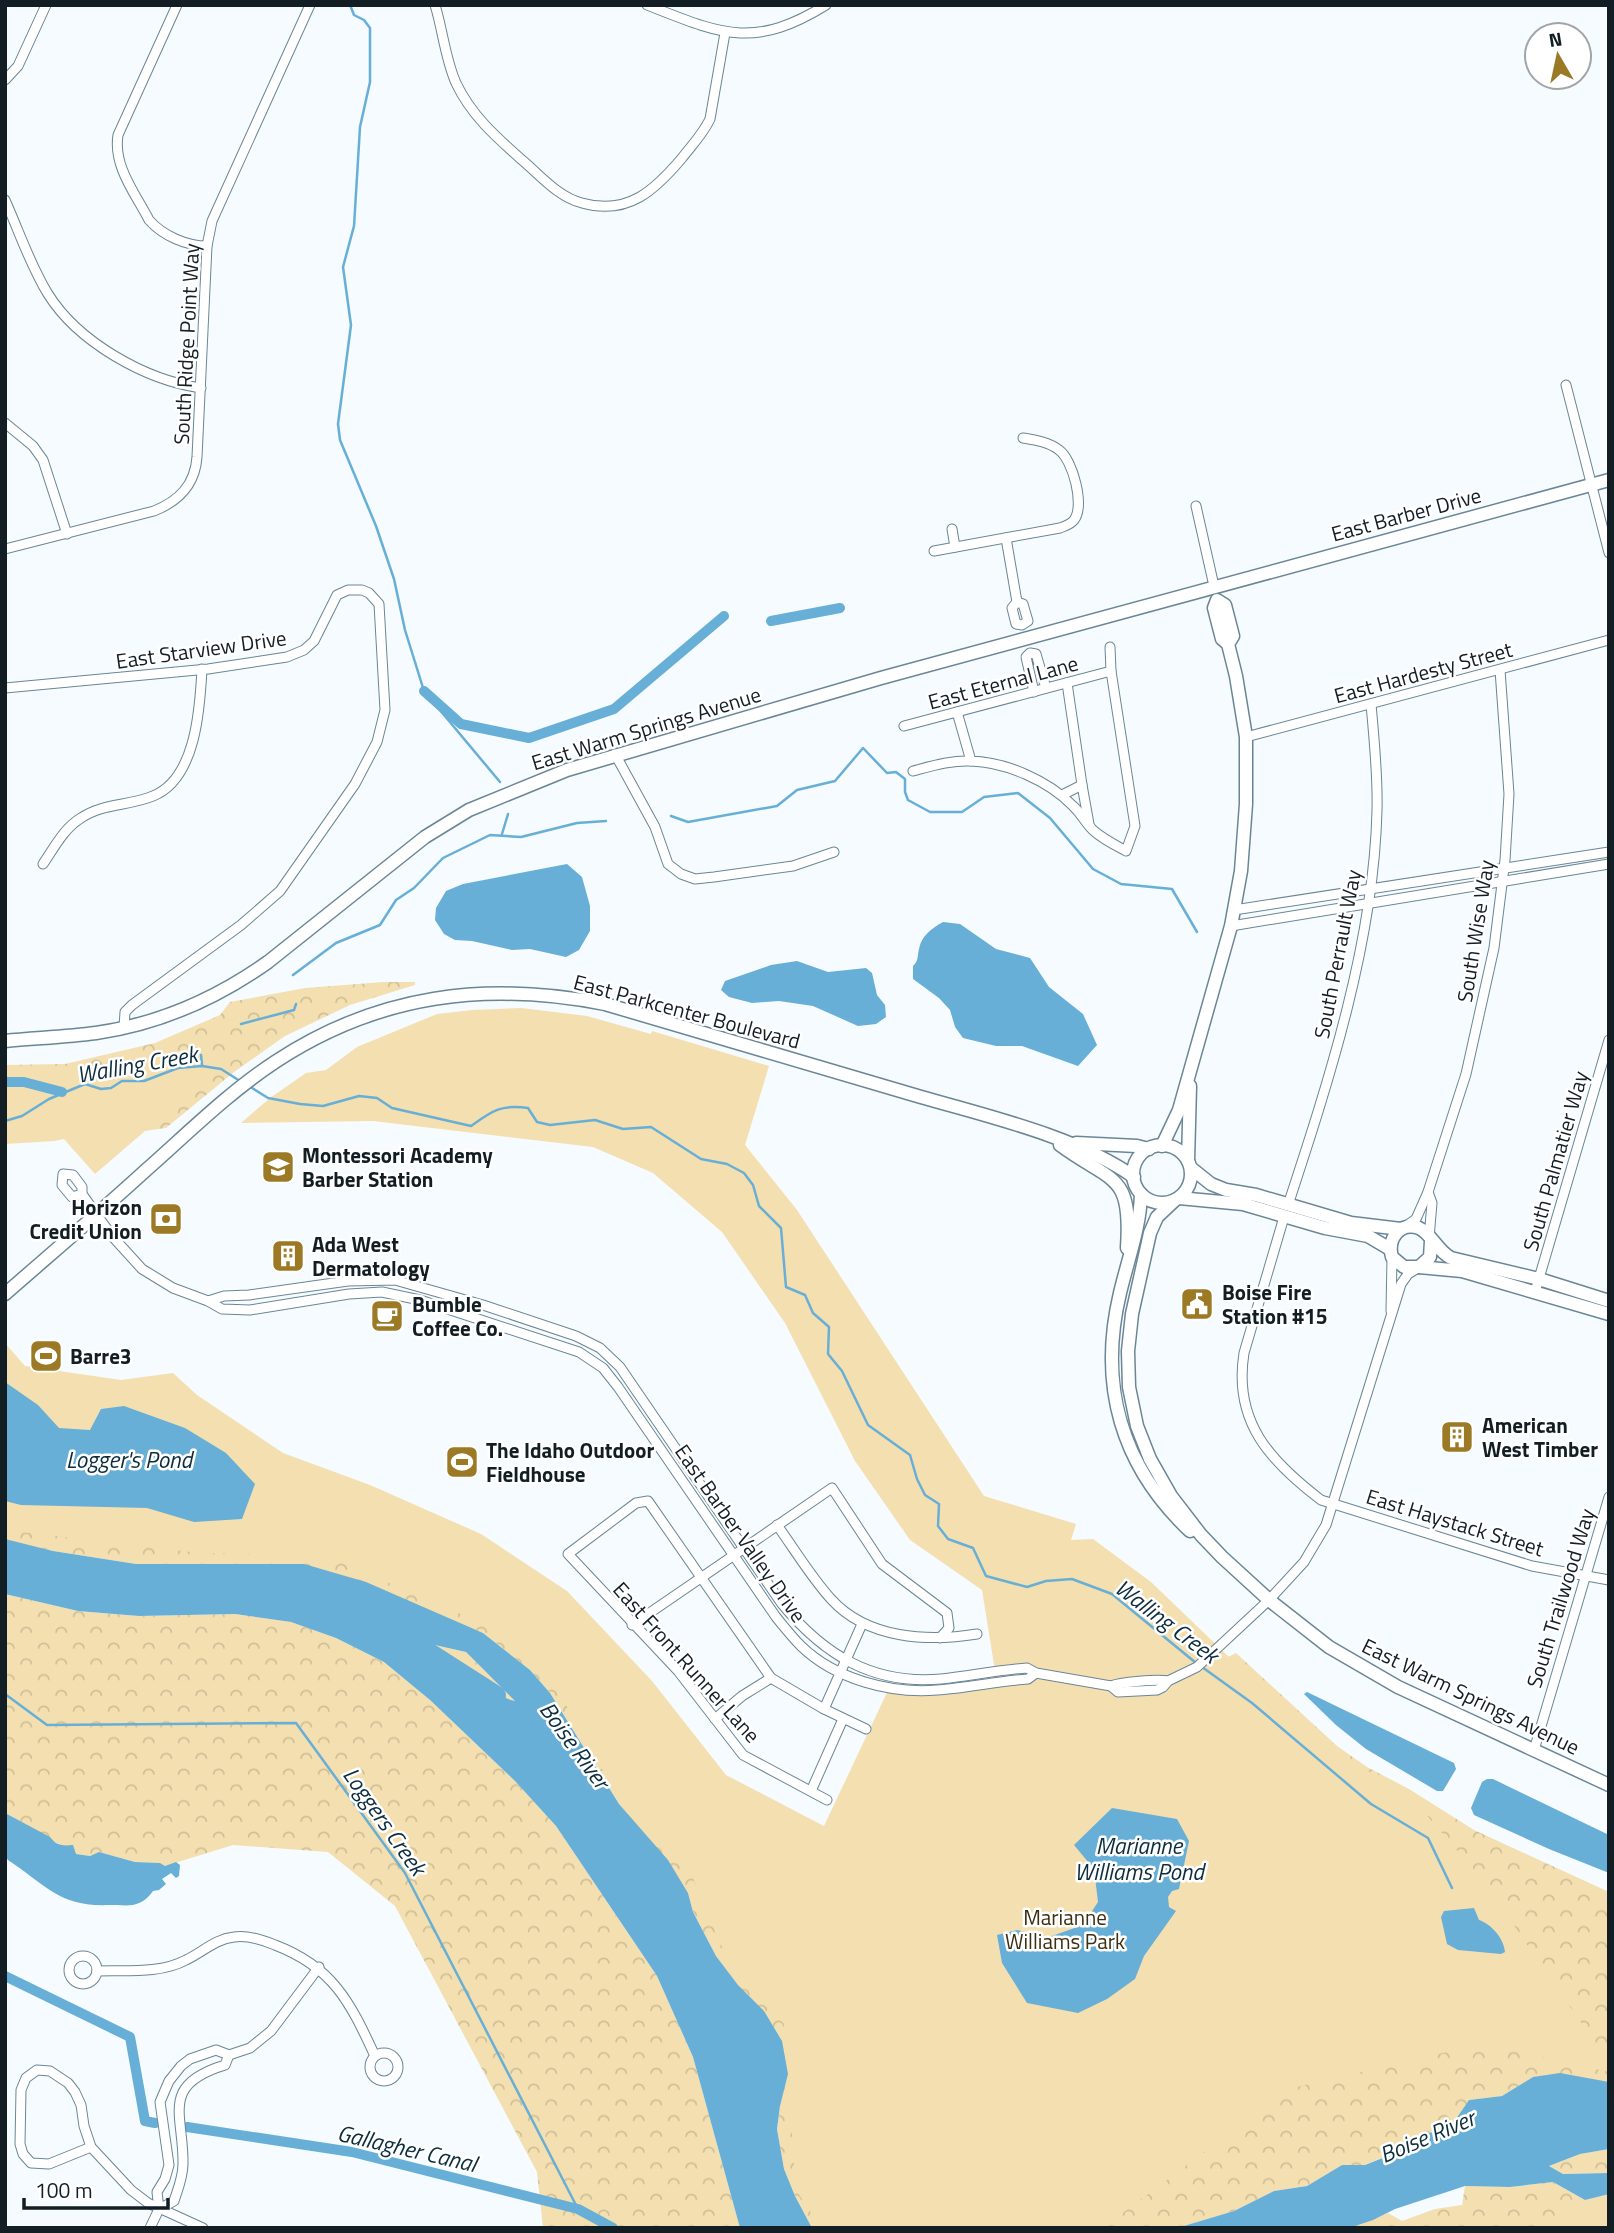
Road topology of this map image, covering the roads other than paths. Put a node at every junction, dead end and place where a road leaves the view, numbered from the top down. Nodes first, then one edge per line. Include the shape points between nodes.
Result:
1 (46, 5) edge
2 (177, 5) edge
3 (310, 5) edge
4 (435, 5) edge
5 (647, 5) edge
6 (826, 5) edge
7 (724, 33) junction
8 (5, 80) edge
9 (5, 200) edge
10 (207, 246) junction
11 (1566, 385) dead end
12 (201, 388) junction
13 (5, 422) edge
14 (1023, 438) dead end
15 (1609, 480) edge
16 (1593, 484) junction
17 (1196, 506) dead end
18 (952, 529) dead end
19 (66, 534) junction
20 (1006, 538) junction
21 (955, 547) junction
22 (5, 549) edge
23 (934, 551) dead end
24 (1609, 553) edge
25 (1214, 586) junction
26 (1026, 638) junction
27 (1609, 640) edge
28 (1110, 648) dead end
29 (1030, 653) junction
30 (202, 670) junction
31 (1500, 670) junction
32 (1111, 671) junction
33 (1067, 683) junction
34 (5, 688) edge
35 (1046, 688) junction
36 (1034, 692) junction
37 (1371, 704) junction
38 (957, 712) junction
39 (904, 726) dead end
40 (1245, 737) junction
41 (615, 754) junction
42 (971, 761) junction
43 (913, 771) dead end
44 (1082, 785) junction
45 (1062, 795) junction
46 (1089, 826) junction
47 (834, 852) dead end
48 (1609, 852) edge
49 (43, 864) dead end
50 (1609, 864) edge
51 (1504, 869) junction
52 (1503, 881) junction
53 (1370, 891) junction
54 (1368, 904) junction
55 (1234, 911) junction
56 (1231, 926) junction
57 (124, 1027) junction
58 (1609, 1040) edge
59 (5, 1041) edge
60 (1190, 1072) junction
61 (1049, 1137) junction
62 (1068, 1143) junction
63 (1155, 1147) junction
64 (1189, 1165) junction
65 (1134, 1177) junction
66 (1428, 1192) junction
67 (82, 1194) dead end
68 (1141, 1194) junction
69 (1177, 1199) junction
70 (1286, 1211) junction
71 (97, 1215) junction
72 (1403, 1228) junction
73 (1430, 1239) junction
74 (1391, 1253) junction
75 (1419, 1267) junction
76 (1125, 1273) junction
77 (1537, 1285) junction
78 (5, 1293) edge
79 (208, 1301) junction
80 (1609, 1301) edge
81 (1391, 1314) junction
82 (1609, 1314) edge
83 (1609, 1497) edge
84 (1333, 1504) junction
85 (777, 1525) junction
86 (744, 1548) junction
87 (733, 1555) junction
88 (1222, 1557) junction
89 (1585, 1575) junction
90 (701, 1577) junction
91 (1609, 1580) edge
92 (1269, 1600) junction
93 (862, 1624) junction
94 (632, 1625) junction
95 (977, 1634) dead end
96 (940, 1638) junction
97 (846, 1660) junction
98 (841, 1672) junction
99 (1036, 1673) junction
100 (771, 1678) junction
101 (824, 1709) junction
102 (715, 1719) junction
103 (844, 1719) junction
104 (866, 1729) dead end
105 (1534, 1750) junction
106 (1609, 1785) edge
107 (811, 1791) junction
108 (827, 1800) dead end
109 (318, 1967) junction
110 (97, 1971) dead end
111 (229, 2055) junction
112 (376, 2056) dead end
113 (91, 2147) junction
114 (159, 2208) junction
115 (150, 2228) edge
116 (203, 2228) edge

1 - 8 street via 18,66
2 - 10 street via 118,135 116,150 118,162 157,229 185,243
3 - 10 street, South Ridge Point Way via 212,221
4 - 7 street via 456,83 483,124 563,195 598,206 617,206 651,191 704,132
5 - 7 street
6 - 7 street via 780,29
9 - 12 street via 49,296 78,329 128,364
10 - 12 street, South Ridge Point Way
11 - 16 street
12 - 19 street, South Ridge Point Way via 196,472 182,494 154,511
13 - 19 street via 43,460
14 - 20 street via 1060,450 1072,466 1079,506 1068,525
15 - 16 street, East Barber Drive
16 - 24 street
16 - 25 street, East Barber Drive
17 - 25 street
18 - 21 street
19 - 22 street, South Ridge Point Way
20 - 21 street
20 - 26 street via 1017,602 1023,604 1028,621 1022,625
21 - 23 street
25 - 26 street, East Warm Springs Avenue
25 - 40 street via 1217,600 1225,605 1233,636 1228,644
26 - 29 street
26 - 41 street, East Warm Springs Avenue
27 - 31 street, East Hardesty Street
28 - 32 street
29 - 35 street via 1037,654
29 - 36 street via 1026,657
30 - 34 street, East Starview Drive
30 - 49 street via 194,737 166,788 155,796 114,804 79,818
30 - 57 street, East Starview Drive via 267,661 304,650 320,633 337,595 362,590 376,598 380,611 383,726 355,784 280,891 132,1005 125,1012
31 - 37 street, East Hardesty Street
31 - 51 street, South Wise Way via 1509,794
32 - 33 street, East Eternal Lane
32 - 46 street via 1135,826 1126,851
33 - 35 street, East Eternal Lane
33 - 44 street
35 - 36 street, East Eternal Lane
36 - 38 street, East Eternal Lane
37 - 40 street, East Hardesty Street
37 - 53 street, South Perrault Way via 1377,808
38 - 39 street, East Eternal Lane
38 - 42 street
40 - 55 street via 1245,814
41 - 47 street via 668,864 681,874 695,879 727,876 793,866
41 - 57 street, East Warm Springs Avenue via 469,810 425,836 246,978 173,1013
42 - 43 street
42 - 45 street via 1024,774
44 - 45 street
44 - 46 street
45 - 46 street
48 - 51 street
50 - 52 street
51 - 52 street, South Wise Way
51 - 53 street
52 - 54 street
52 - 66 street, South Wise Way via 1471,1056
53 - 54 street, South Perrault Way
53 - 55 street
54 - 56 street
54 - 70 street, South Perrault Way via 1341,1032
55 - 56 street
56 - 60 street
57 - 59 street, East Warm Springs Avenue
58 - 77 street, South Palmatier Way
60 - 63 street via 1176,1119
60 - 64 street
61 - 62 street, East Parkcenter Boulevard
61 - 71 street, East Parkcenter Boulevard via 616,1007 566,996 484,992 423,1000 346,1023 307,1043 222,1104
61 - 76 street via 1107,1173 1119,1187 1129,1218
62 - 63 street, East Parkcenter Boulevard
62 - 65 street, East Parkcenter Boulevard via 1115,1163
63 - 64 street via 1177,1149
63 - 65 street via 1137,1161
64 - 69 street via 1189,1185
64 - 70 street via 1211,1184
65 - 68 street
66 - 72 street, South Wise Way via 1416,1219
66 - 73 street, South Wise Way via 1432,1203
67 - 71 street, East Barber Valley Drive
68 - 69 street via 1157,1203
68 - 76 street, East Warm Springs Avenue via 1139,1224
69 - 70 street
69 - 88 street, East Warm Springs Avenue via 1157,1217 1150,1233 1132,1314 1129,1387 1142,1443 1159,1478
70 - 72 street
70 - 74 street via 1325,1228 1368,1236
70 - 84 street, South Perrault Way via 1244,1353 1242,1397 1253,1429 1270,1453 1306,1488
71 - 78 street, East Parkcenter Boulevard
71 - 79 street, East Barber Valley Drive via 142,1269 173,1288
72 - 73 street via 1418,1228
72 - 74 street via 1392,1239
73 - 75 street via 1430,1257
73 - 77 street via 1451,1258
74 - 75 street via 1404,1268
74 - 81 street
75 - 77 street
75 - 81 street via 1401,1284
76 - 88 street, East Warm Springs Avenue via 1112,1354 1114,1392 1127,1441 1158,1499
77 - 80 street
77 - 82 street
79 - 86 street, East Barber Valley Drive via 338,1282 395,1280 576,1336 600,1348 620,1367
79 - 87 street, East Barber Valley Drive via 222,1309 250,1310 382,1292 579,1352 603,1368 618,1387
81 - 84 street
83 - 89 street, South Trailwood Way
84 - 89 street, East Haystack Street via 1532,1566
84 - 92 street via 1304,1562
85 - 86 street
85 - 93 street via 832,1600
85 - 96 street via 832,1488 882,1564 947,1613 949,1628
86 - 87 street
86 - 97 street, East Barber Valley Drive via 801,1627
87 - 90 street
87 - 98 street, East Barber Valley Drive via 802,1647
88 - 92 street, East Warm Springs Avenue
89 - 91 street, East Haystack Street
89 - 105 street, South Trailwood Way
90 - 94 street
90 - 94 street, East Front Runner Lane via 648,1501 636,1503 568,1554
90 - 100 street
92 - 99 street, East Barber Valley Drive via 1197,1667 1168,1681 1111,1686
92 - 105 street, East Warm Springs Avenue via 1329,1647 1398,1687
93 - 96 street
93 - 97 street
94 - 102 street, East Front Runner Lane via 678,1671
95 - 96 street
97 - 98 street
97 - 99 street, East Barber Valley Drive via 867,1670 914,1679 1027,1668
98 - 99 street, East Barber Valley Drive via 884,1687 919,1691 1028,1679
98 - 101 street
100 - 101 street
100 - 102 street
101 - 103 street
102 - 107 street, East Front Runner Lane via 743,1755
103 - 104 street
103 - 107 street
105 - 106 street, East Warm Springs Avenue
107 - 108 street, East Front Runner Lane
109 - 110 street via 296,1953 243,1936 221,1940 184,1961 151,1970
109 - 111 street via 271,2031 250,2048
109 - 112 street via 351,2006
111 - 114 street via 225,2065 206,2071 183,2093 177,2107 182,2179 174,2201
111 - 114 street via 216,2050 190,2059 169,2081 160,2102 169,2165 157,2192
113 - 113 street via 81,2105 68,2083 50,2071 37,2070 26,2078 21,2090 20,2144 31,2163 50,2164
113 - 114 street via 131,2190
114 - 115 street
114 - 116 street

